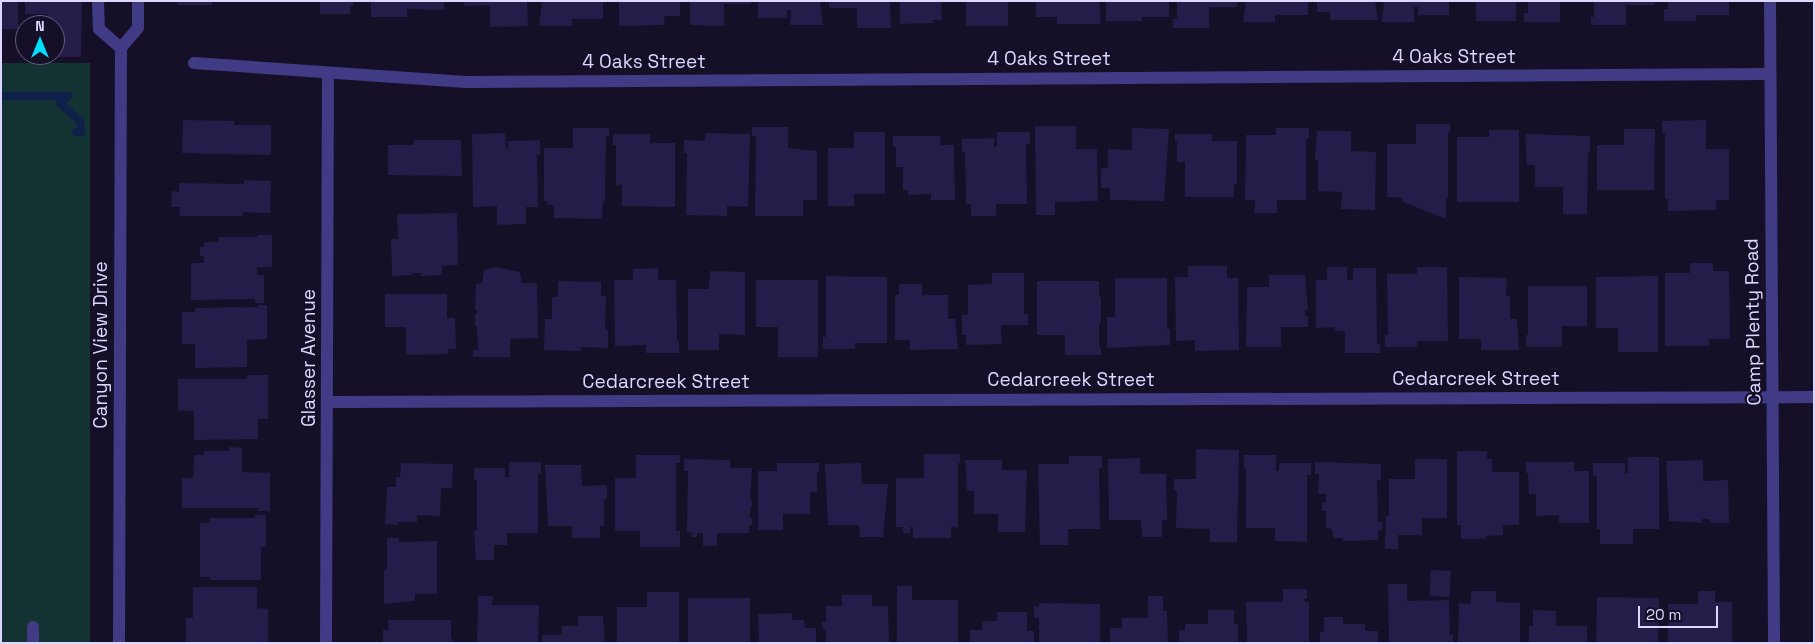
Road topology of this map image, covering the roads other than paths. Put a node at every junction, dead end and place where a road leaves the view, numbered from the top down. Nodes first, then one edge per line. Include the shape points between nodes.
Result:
1 (98, 1) edge
2 (138, 1) edge
3 (1770, 1) edge
4 (121, 48) junction
5 (194, 63) dead end
6 (328, 74) junction
7 (1770, 74) junction
8 (1772, 396) junction
9 (1814, 397) edge
10 (328, 402) junction
11 (33, 627) dead end
12 (33, 643) edge
13 (119, 643) edge
14 (326, 643) edge
15 (1774, 643) edge

1 - 4 street via 99,29
2 - 4 street via 138,28
3 - 7 street, Camp Plenty Road
4 - 13 street, Canyon View Drive
5 - 6 street, 4 Oaks Street
6 - 7 street, 4 Oaks Street via 469,82
6 - 10 street, Glasser Avenue
7 - 8 street, Camp Plenty Road
8 - 9 street, Cedarcreek Street
8 - 10 street, Cedarcreek Street
8 - 15 street, Camp Plenty Road
10 - 14 street, Glasser Avenue
11 - 12 street

